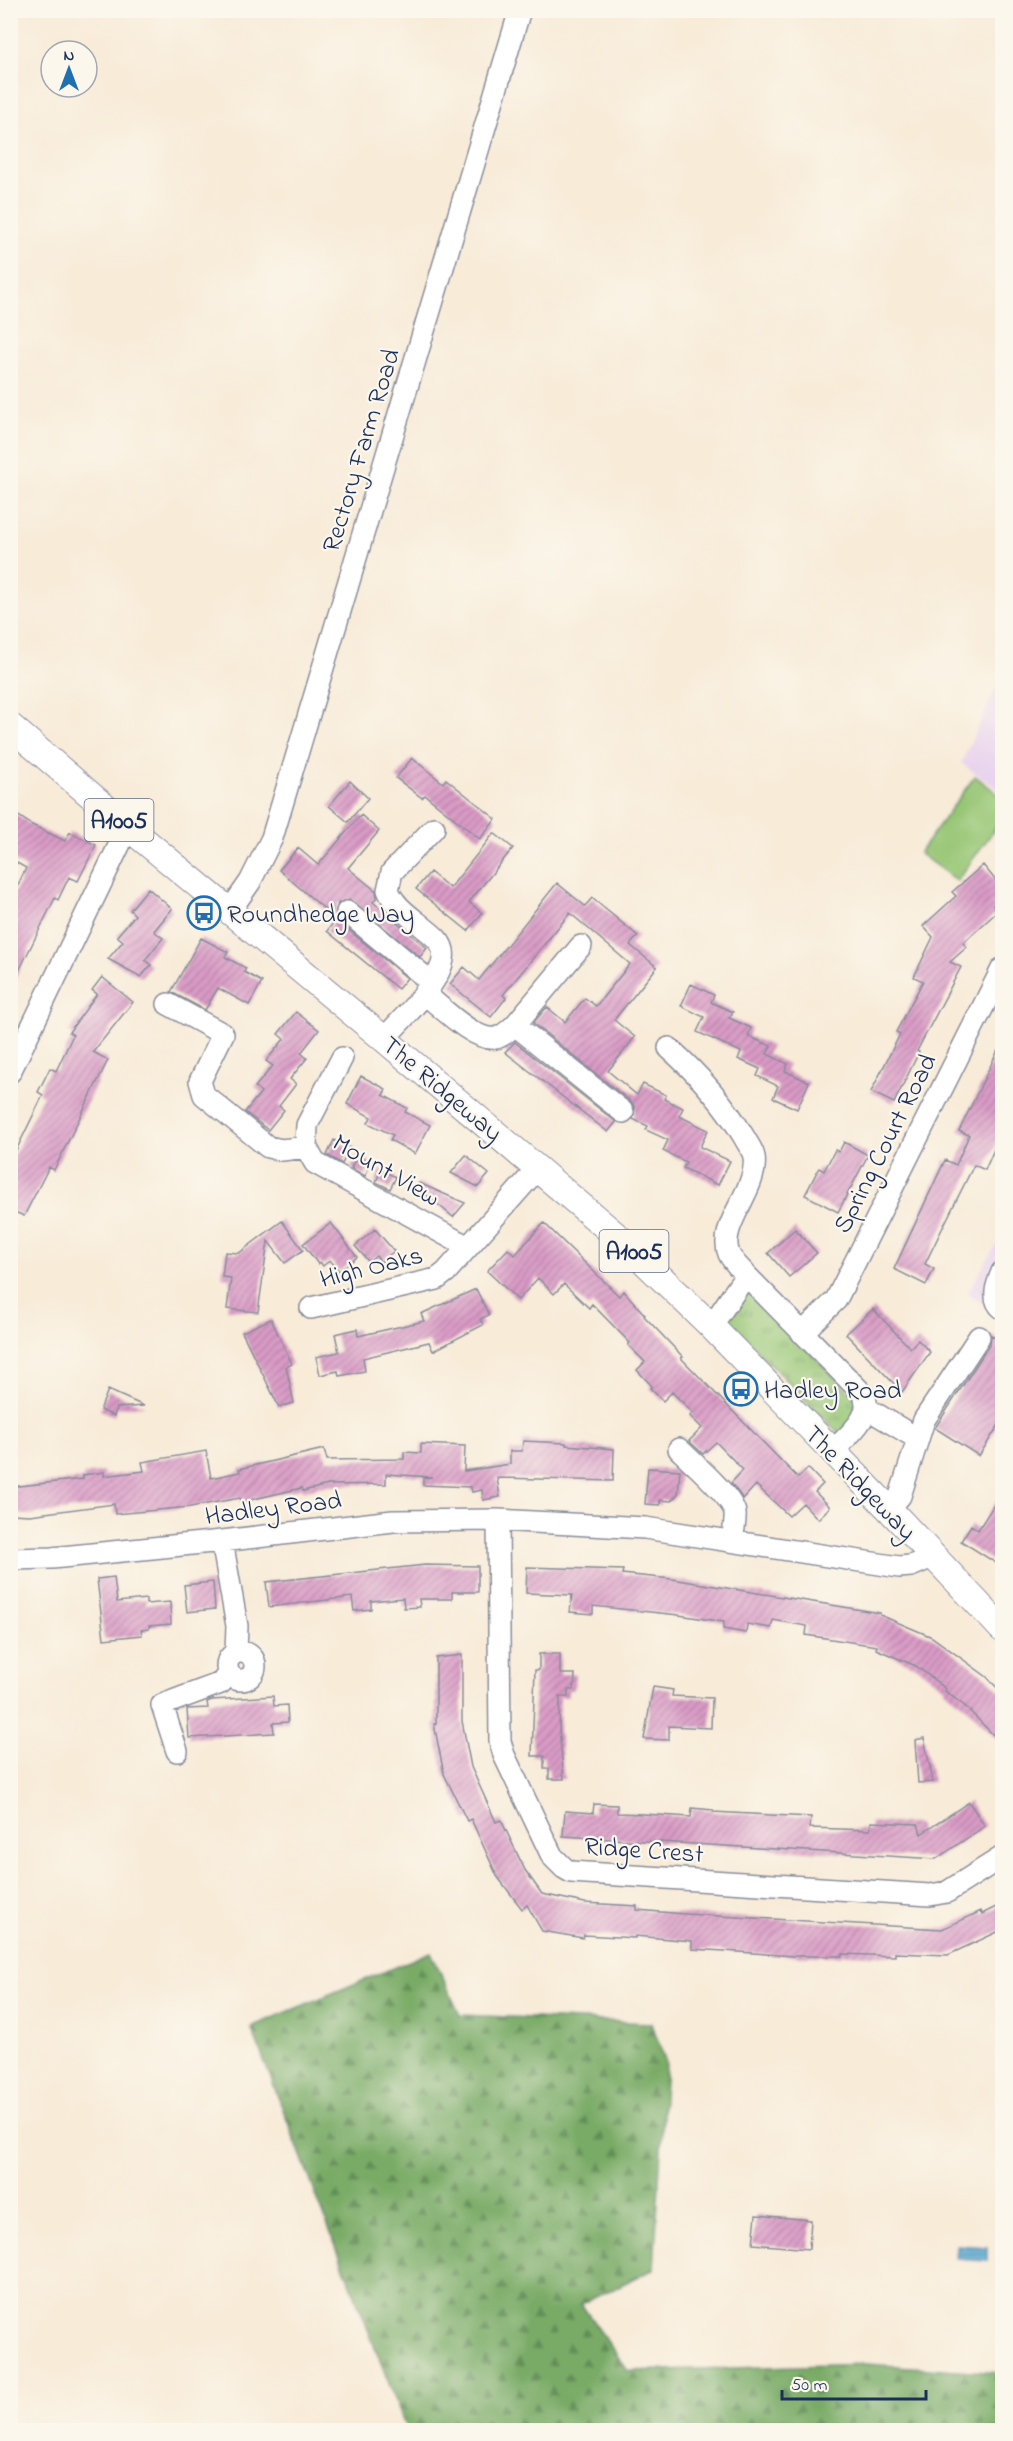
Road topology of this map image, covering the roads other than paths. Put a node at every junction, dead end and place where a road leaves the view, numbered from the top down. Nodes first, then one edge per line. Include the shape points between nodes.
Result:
1 (520, 10) edge
2 (10, 726) edge
3 (128, 827) junction
4 (434, 828) dead end
5 (234, 905) junction
6 (347, 912) dead end
7 (580, 946) dead end
8 (1002, 969) edge
9 (428, 988) junction
10 (168, 1004) dead end
11 (515, 1024) junction
12 (384, 1039) junction
13 (669, 1048) dead end
14 (342, 1058) dead end
15 (10, 1072) edge
16 (623, 1112) dead end
17 (306, 1147) junction
18 (538, 1168) junction
19 (468, 1246) junction
20 (1002, 1272) edge
21 (746, 1275) junction
22 (311, 1308) dead end
23 (1002, 1308) edge
24 (709, 1324) junction
25 (802, 1333) junction
26 (979, 1336) dead end
27 (868, 1409) junction
28 (918, 1439) junction
29 (679, 1449) dead end
30 (832, 1452) junction
31 (889, 1509) junction
32 (498, 1520) junction
33 (222, 1541) junction
34 (732, 1541) junction
35 (933, 1557) junction
36 (10, 1559) edge
37 (999, 1617) edge
38 (177, 1751) dead end
39 (1002, 1857) edge

1 - 5 street, Rectory Farm Road via 272,838
2 - 3 main road, The Ridgeway / A1005
3 - 5 main road, The Ridgeway / A1005
3 - 15 street
4 - 9 street via 392,872 388,883 398,907 442,946 444,963
5 - 12 main road, The Ridgeway / A1005
6 - 9 street
7 - 11 street
8 - 25 street, Spring Court Road via 836,1300
9 - 11 street via 473,1033 482,1037 496,1038
9 - 12 street
10 - 17 street via 224,1035 200,1081 204,1095 268,1147
11 - 16 street
12 - 18 main road, The Ridgeway / A1005
13 - 21 street via 698,1074 735,1121 754,1155 755,1170 727,1243 729,1255
14 - 17 street, Mount View via 307,1125
17 - 19 street, Mount View via 315,1163
18 - 19 street, High Oaks
18 - 24 main road, The Ridgeway / A1005 via 625,1243
19 - 22 street, High Oaks via 446,1272 430,1282
20 - 23 street via 995,1296
21 - 24 street
21 - 25 street
24 - 30 main road, The Ridgeway / A1005
25 - 27 street via 863,1394
26 - 28 street via 924,1420
27 - 28 street
27 - 30 street
28 - 31 street via 900,1496
29 - 34 street via 733,1507
30 - 31 main road, The Ridgeway / A1005
31 - 35 main road, The Ridgeway / A1005
32 - 33 street, Hadley Road via 393,1521
32 - 34 street, Hadley Road via 645,1528
32 - 39 street, Ridge Crest via 500,1741 552,1856 564,1868 571,1872 930,1895 947,1892
33 - 36 street, Hadley Road
33 - 38 street via 237,1626 236,1652 227,1661 229,1673 221,1683 162,1705
34 - 35 street, Hadley Road via 899,1567
35 - 37 main road, The Ridgeway / A1005

